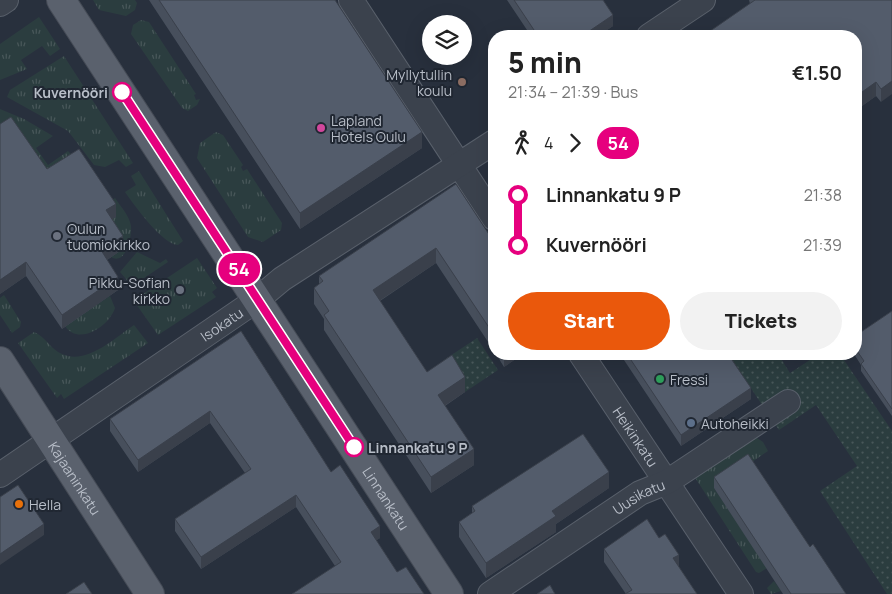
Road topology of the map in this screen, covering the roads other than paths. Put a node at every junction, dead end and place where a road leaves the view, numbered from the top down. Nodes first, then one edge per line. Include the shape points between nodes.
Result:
1 (6, 0) edge
2 (62, 0) edge
3 (351, 0) edge
4 (703, 0) edge
5 (0, 4) edge
6 (658, 30) edge
7 (488, 146) edge
8 (460, 164) junction
9 (488, 208) edge
10 (258, 299) junction
11 (585, 360) edge
12 (0, 361) edge
13 (788, 402) dead end
14 (51, 440) junction
15 (0, 475) edge
16 (667, 482) junction
17 (150, 594) edge
18 (449, 594) edge
19 (490, 594) edge
20 (741, 594) edge

1 - 5 street
2 - 10 main road, Linnankatu
3 - 8 street
4 - 6 street
7 - 8 street, Isokatu
8 - 9 street
8 - 10 street, Isokatu via 282,279
10 - 14 street, Isokatu
10 - 18 main road, Linnankatu
11 - 16 street, Heikinkatu
12 - 14 main road, Kajaaninkatu
13 - 16 street, Uusikatu
14 - 15 street, Isokatu
14 - 17 main road, Kajaaninkatu
16 - 19 street, Uusikatu via 640,493
16 - 20 street, Heikinkatu

